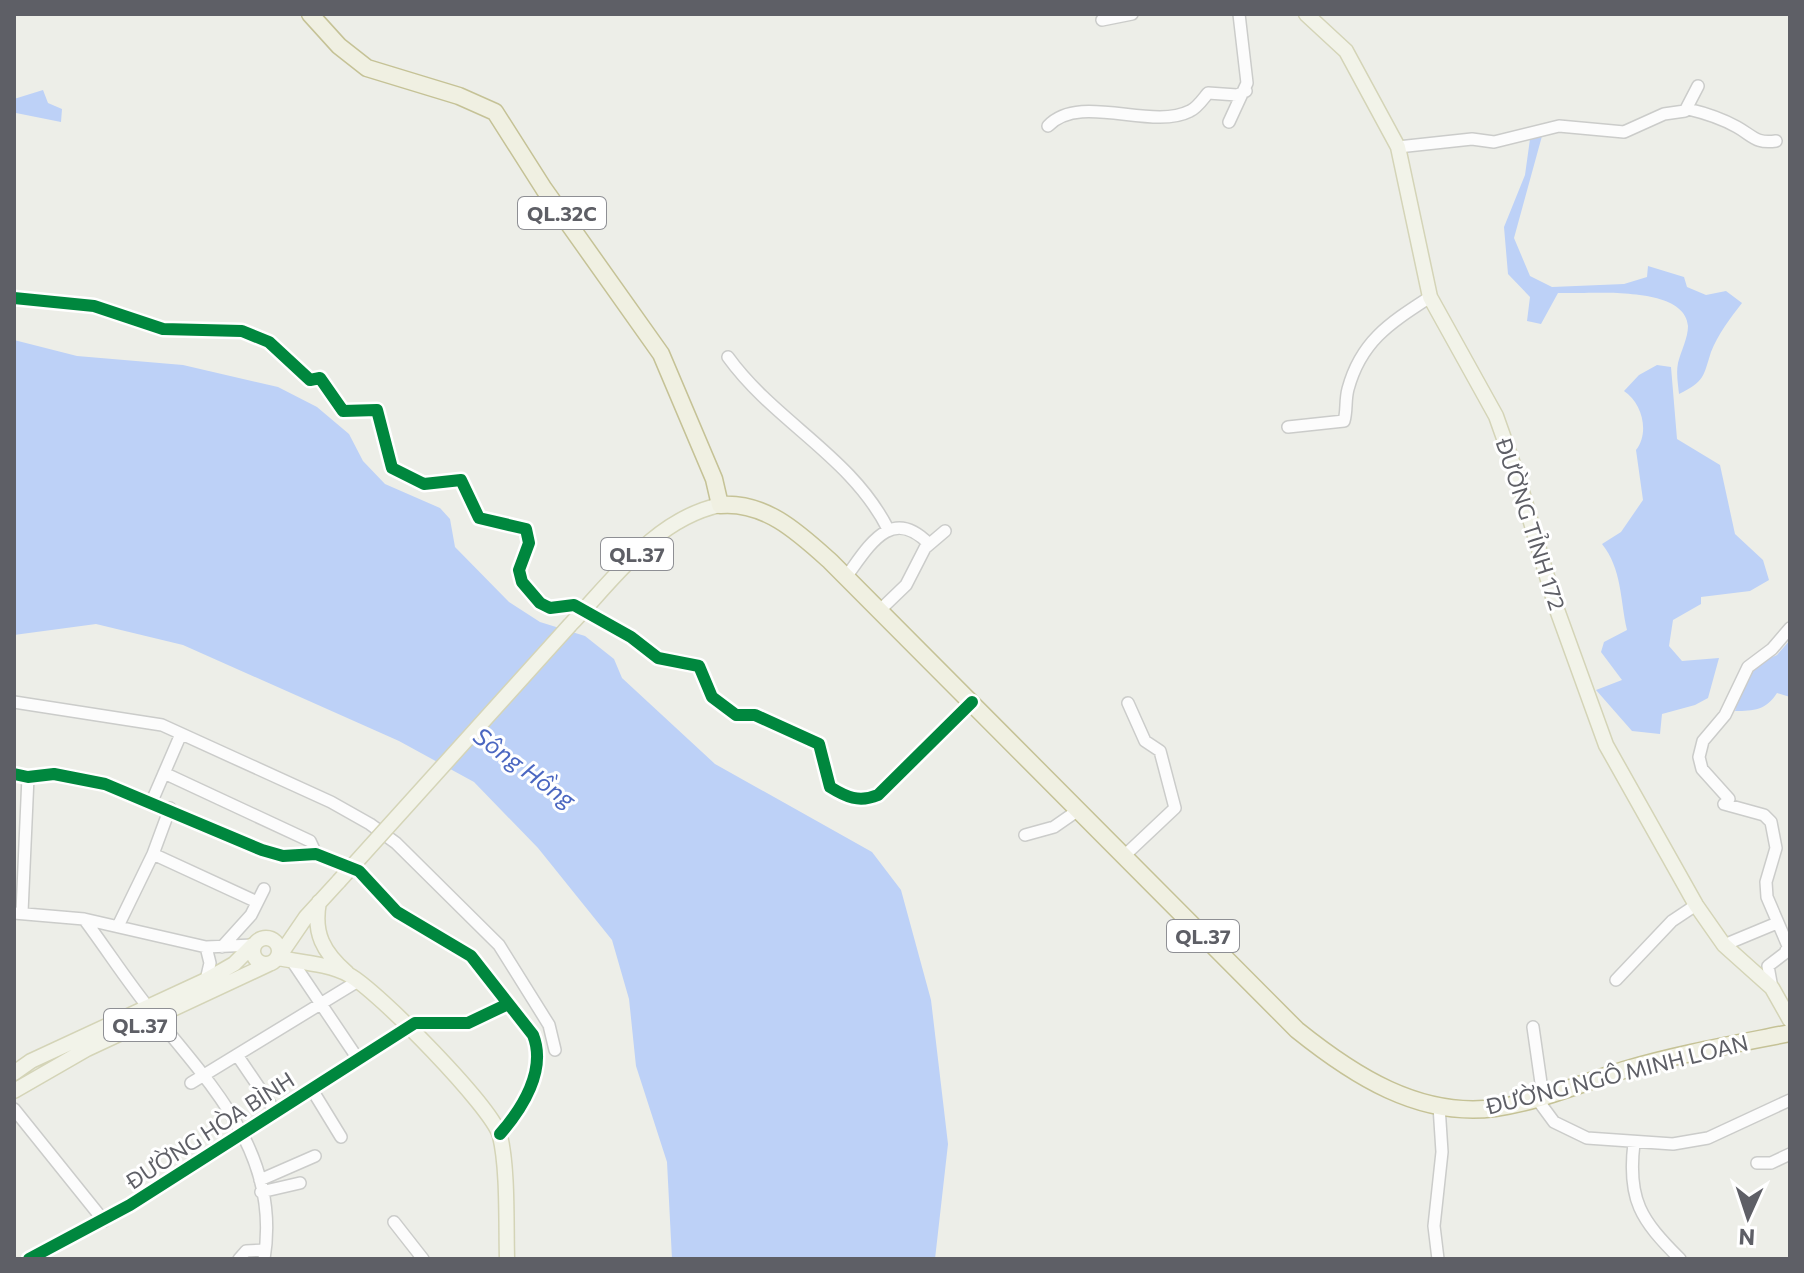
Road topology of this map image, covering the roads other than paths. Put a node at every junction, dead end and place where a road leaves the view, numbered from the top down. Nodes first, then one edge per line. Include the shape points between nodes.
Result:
1 (310, 14) edge
2 (1132, 14) edge
3 (1239, 14) edge
4 (1306, 14) edge
5 (1102, 20) dead end
6 (1698, 86) dead end
7 (1246, 91) junction
8 (1688, 109) junction
9 (1229, 122) dead end
10 (1048, 126) dead end
11 (1776, 141) dead end
12 (1398, 147) junction
13 (1430, 297) junction
14 (14, 298) edge
15 (728, 357) dead end
16 (1288, 427) dead end
17 (720, 505) junction
18 (888, 529) junction
19 (945, 531) dead end
20 (929, 544) junction
21 (846, 577) junction
22 (584, 610) junction
23 (879, 611) junction
24 (1790, 628) edge
25 (14, 702) edge
26 (972, 702) junction
27 (1128, 703) dead end
28 (181, 734) junction
29 (164, 773) junction
30 (14, 774) edge
31 (28, 777) junction
32 (152, 801) junction
33 (170, 808) junction
34 (1077, 811) junction
35 (1025, 835) dead end
36 (153, 854) junction
37 (316, 854) junction
38 (1123, 857) junction
39 (264, 889) dead end
40 (257, 902) junction
41 (319, 902) junction
42 (1696, 905) junction
43 (18, 913) edge
44 (306, 917) junction
45 (84, 919) junction
46 (1777, 923) junction
47 (118, 926) junction
48 (259, 942) junction
49 (1724, 945) junction
50 (206, 947) junction
51 (222, 947) junction
52 (280, 961) junction
53 (352, 977) junction
54 (206, 980) junction
55 (1616, 980) dead end
56 (1772, 988) junction
57 (321, 1004) junction
58 (508, 1004) junction
59 (152, 1012) junction
60 (1790, 1020) edge
61 (1533, 1027) dead end
62 (408, 1028) junction
63 (1790, 1033) edge
64 (555, 1050) dead end
65 (237, 1055) junction
66 (358, 1059) junction
67 (14, 1073) edge
68 (206, 1074) junction
69 (191, 1083) dead end
70 (311, 1088) junction
71 (14, 1091) edge
72 (1540, 1098) junction
73 (1790, 1100) edge
74 (1439, 1106) junction
75 (14, 1109) edge
76 (275, 1111) junction
77 (242, 1132) junction
78 (500, 1134) junction
79 (341, 1137) dead end
80 (1634, 1143) junction
81 (1790, 1154) edge
82 (315, 1156) dead end
83 (1757, 1163) dead end
84 (300, 1183) dead end
85 (260, 1186) junction
86 (104, 1221) junction
87 (394, 1222) dead end
88 (264, 1254) edge
89 (29, 1259) edge
90 (239, 1259) edge
91 (423, 1259) edge
92 (507, 1259) edge
93 (1438, 1259) edge
94 (1680, 1259) edge

1 - 17 highway, QL.32C via 367,68 495,112 661,354
2 - 5 street
3 - 7 street
4 - 12 main road, ĐƯỜNG TỈNH 172 via 1346,51
6 - 8 street
7 - 9 street
7 - 10 street via 1208,93 1192,111 1176,116 1080,113 1057,117
8 - 11 street via 1740,128 1762,143
8 - 12 street via 1618,133 1559,126 1494,142 1472,139
12 - 13 main road, ĐƯỜNG TỈNH 172
13 - 16 street via 1389,323 1367,345 1347,392 1344,421
13 - 42 main road, ĐƯỜNG TỈNH 172 via 1496,416 1606,745
14 - 22 street via 94,306 163,329 242,331 269,342 310,380 320,378 343,411 377,410 392,468 424,484 461,480 479,518 526,529 529,543 519,570 522,582 550,608 574,605
15 - 18 street via 764,400 857,480
17 - 21 highway, ĐƯỜNG NGÔ MINH LOAN / QL.37 via 746,506 786,524
17 - 22 main road, QL.37 via 701,509 657,536
18 - 20 street via 903,526
18 - 21 street
19 - 20 street
20 - 23 street via 906,585
21 - 23 highway, ĐƯỜNG NGÔ MINH LOAN / QL.37
22 - 26 street via 658,658 699,666 712,697 736,715 755,715 819,744 830,787 847,798 878,795
22 - 41 main road, QL.37, bridge
23 - 26 highway, ĐƯỜNG NGÔ MINH LOAN / QL.37
24 - 46 street via 1748,667 1725,715 1703,741 1699,757 1726,801 1771,822 1776,851 1766,887
25 - 28 street via 162,725
26 - 34 highway, ĐƯỜNG NGÔ MINH LOAN / QL.37
27 - 38 street via 1145,741 1160,751 1175,808
28 - 29 street
28 - 64 street via 331,802 396,843 499,945 543,1015
29 - 32 street
29 - 37 street via 310,841
30 - 31 street
31 - 32 street via 54,774
31 - 43 street
32 - 33 street
33 - 36 street
33 - 37 street via 262,850 283,856
34 - 35 street via 1054,827
34 - 38 highway, ĐƯỜNG NGÔ MINH LOAN / QL.37
36 - 40 street
36 - 47 street
37 - 58 street via 359,871 397,912 471,956
38 - 74 highway, ĐƯỜNG NGÔ MINH LOAN / QL.37 via 1318,1047 1361,1077
39 - 40 street
40 - 51 street
41 - 44 main road, QL.37
41 - 53 main road via 319,938
42 - 49 main road, ĐƯỜNG TỈNH 172
42 - 55 street via 1672,921
43 - 45 street
44 - 48 main road
44 - 52 main road
45 - 47 street
45 - 59 street
46 - 49 street
46 - 56 street via 1788,946 1768,966
47 - 50 street
48 - 51 street
48 - 52 main road via 275,942
48 - 52 main road via 254,958
48 - 54 main road, QL.37
49 - 56 main road, ĐƯỜNG TỈNH 172
50 - 51 street
50 - 54 street
52 - 53 main road
52 - 57 street
52 - 59 main road, QL.37
53 - 57 street
53 - 62 main road
54 - 59 main road, QL.37
56 - 60 main road, ĐƯỜNG TỈNH 172
57 - 65 street
57 - 66 street
58 - 62 street via 468,1023 415,1023
58 - 78 street via 533,1035 536,1051 528,1095
59 - 67 main road, QL.37 via 31,1061
59 - 68 street
59 - 71 main road, QL.37
61 - 72 street
62 - 66 street, ĐƯỜNG HÒA BÌNH
62 - 78 main road
63 - 72 highway, ĐƯỜNG NGÔ MINH LOAN / QL.37 via 1627,1069
65 - 68 street
65 - 76 street
66 - 70 street, ĐƯỜNG HÒA BÌNH
68 - 69 street
68 - 77 street
70 - 76 street, ĐƯỜNG HÒA BÌNH
70 - 79 street
72 - 74 highway, ĐƯỜNG NGÔ MINH LOAN / QL.37 via 1496,1108
72 - 80 street via 1545,1114 1569,1130 1606,1142
73 - 80 street via 1700,1140
74 - 93 street via 1442,1152 1434,1226
75 - 86 street
76 - 77 street, ĐƯỜNG HÒA BÌNH
77 - 85 street via 258,1163
77 - 86 street, ĐƯỜNG HÒA BÌNH
78 - 92 main road
80 - 94 street via 1630,1173 1641,1211 1648,1227
81 - 83 street
82 - 85 street
84 - 85 street
85 - 88 street
86 - 89 street, ĐƯỜNG HÒA BÌNH
87 - 91 street
88 - 90 street via 246,1251

